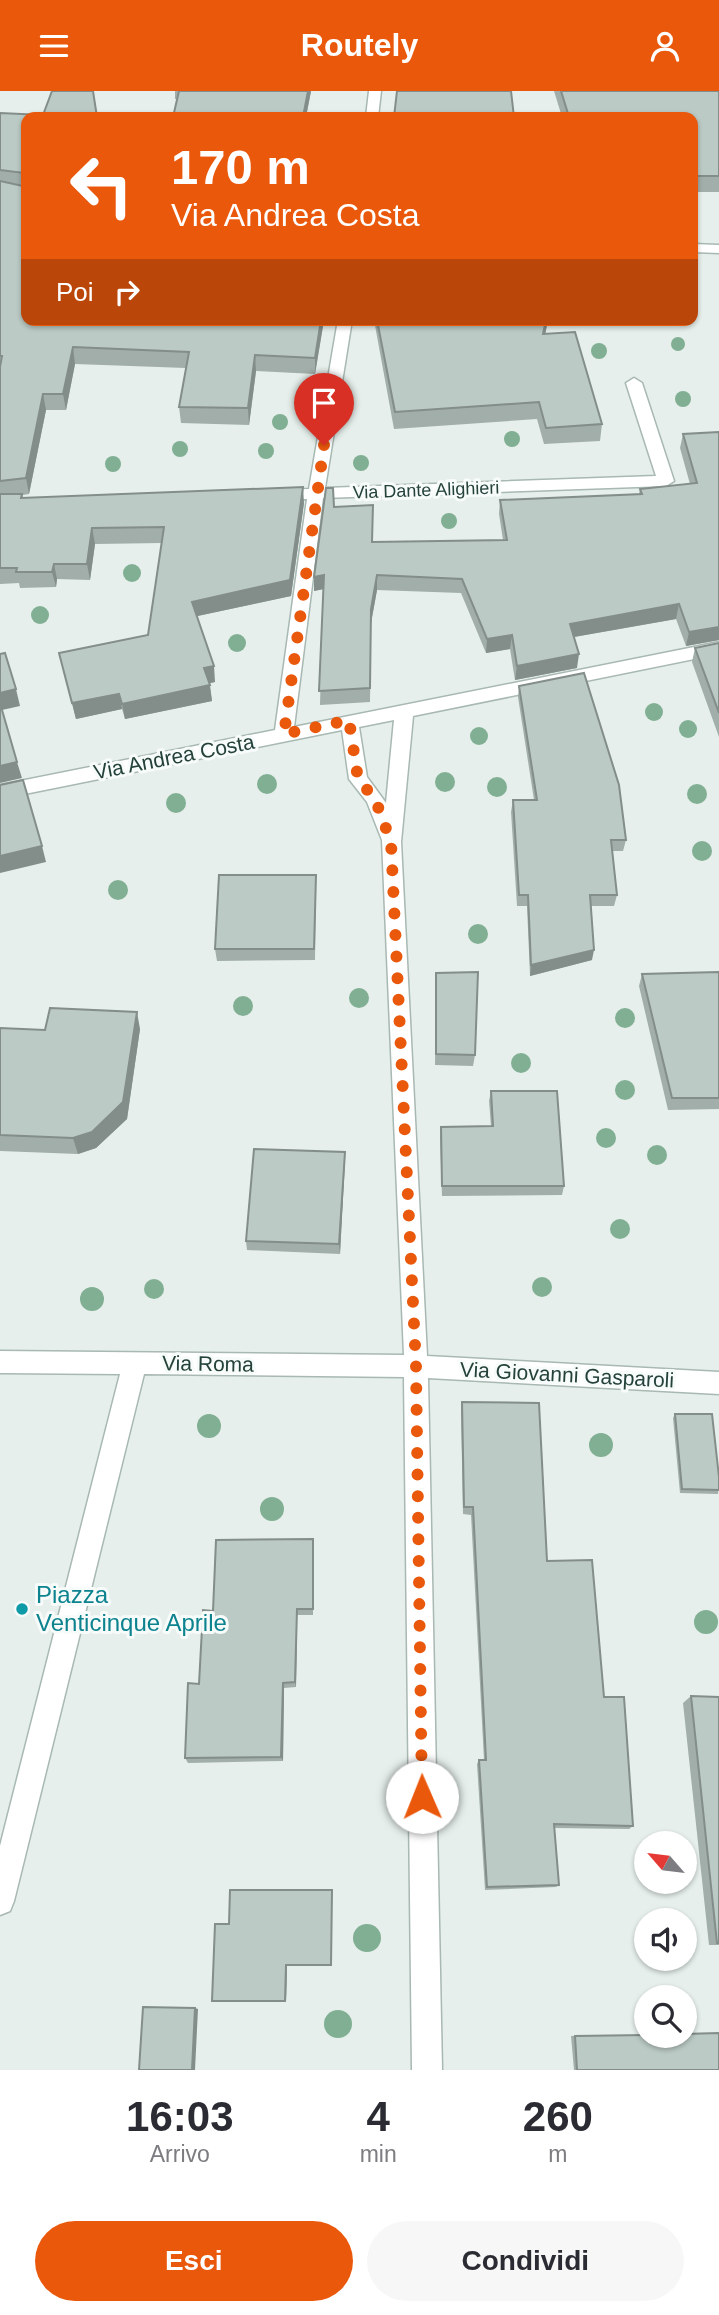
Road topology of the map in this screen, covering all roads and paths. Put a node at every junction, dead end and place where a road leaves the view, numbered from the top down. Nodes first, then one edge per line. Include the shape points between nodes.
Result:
1 (375, 91) edge
2 (373, 112) edge
3 (698, 248) edge
4 (719, 249) edge
5 (344, 326) edge
6 (634, 383) dead end
7 (316, 494) junction
8 (253, 496) edge
9 (719, 648) edge
10 (404, 713) junction
11 (349, 720) junction
12 (284, 734) junction
13 (0, 792) edge
14 (391, 842) junction
15 (0, 1362) edge
16 (135, 1363) junction
17 (416, 1366) junction
18 (719, 1383) edge
19 (0, 1901) edge
20 (427, 2070) edge

1 - 2 street
3 - 4 street
5 - 7 street
6 - 7 street, Via Dante Alighieri via 666,481
7 - 8 street, Via Dante Alighieri
7 - 12 street
9 - 10 street, Via Andrea Costa
10 - 11 street, Via Andrea Costa
10 - 14 street
11 - 12 street, Via Andrea Costa
11 - 14 street via 358,779 375,799
12 - 13 street, Via Andrea Costa
14 - 17 street
15 - 16 street, Via Roma
16 - 17 street, Via Roma
16 - 19 street
17 - 18 street, Via Giovanni Gasparoli
17 - 20 street

